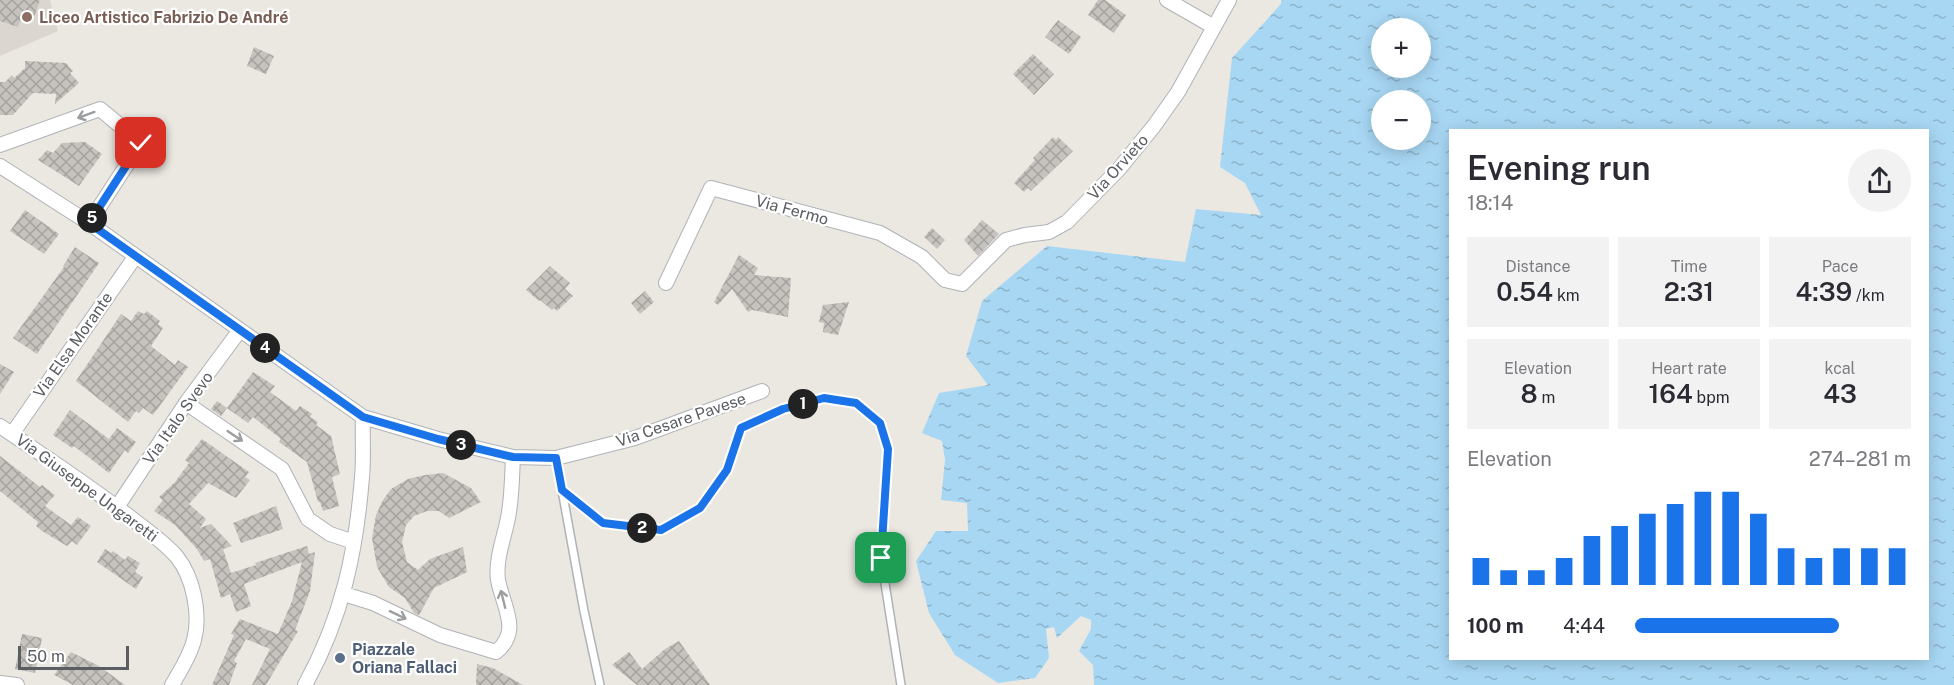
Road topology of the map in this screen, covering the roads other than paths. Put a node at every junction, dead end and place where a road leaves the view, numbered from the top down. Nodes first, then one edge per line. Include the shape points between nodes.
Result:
1 (1167, 0) edge
2 (1229, 0) edge
3 (1215, 27) junction
4 (0, 145) edge
5 (0, 166) edge
6 (89, 223) junction
7 (135, 257) junction
8 (666, 283) dead end
9 (962, 284) joint
10 (240, 330) junction
11 (762, 391) dead end
12 (186, 403) junction
13 (363, 417) junction
14 (6, 430) edge
15 (513, 457) junction
16 (556, 458) junction
17 (562, 490) junction
18 (117, 507) junction
19 (354, 542) junction
20 (344, 594) junction
21 (0, 683) edge
22 (17, 685) edge
23 (172, 685) edge
24 (305, 685) edge
25 (600, 685) edge
26 (901, 685) edge

1 - 3 street
2 - 3 street, Via Orvieto
3 - 9 street, Via Orvieto via 1154,126 1067,222 1049,232 1006,240
6 -> 4 street via 141,143 100,109
5 - 6 street, Via Cesare Pavese
6 - 7 street, Via Cesare Pavese
7 - 10 street, Via Cesare Pavese
7 - 14 street, Via Elsa Morante
8 - 9 street, Via Fermo via 711,188 880,233 922,257 945,280
10 - 12 street, Via Italo Svevo
10 - 13 street, Via Cesare Pavese
11 - 16 street, Via Cesare Pavese via 635,438
12 - 18 street, Via Italo Svevo
12 -> 19 street via 282,469 308,519 330,534
13 - 15 street, Via Cesare Pavese
13 - 19 street via 363,475
14 - 18 street, Via Giuseppe Ungaretti
15 - 16 street, Via Cesare Pavese
20 -> 15 street via 373,603 440,635 496,652 506,644 511,629 498,566 509,511
16 - 17 lane
17 - 25 lane
17 - 26 lane via 603,523 661,530 700,508 727,470 741,428 783,409 824,398 856,403 880,423 888,449 881,558
18 - 23 street, Via Giuseppe Ungaretti via 177,557 190,582 196,609 195,639
19 - 20 street
20 - 24 street
21 - 22 street

